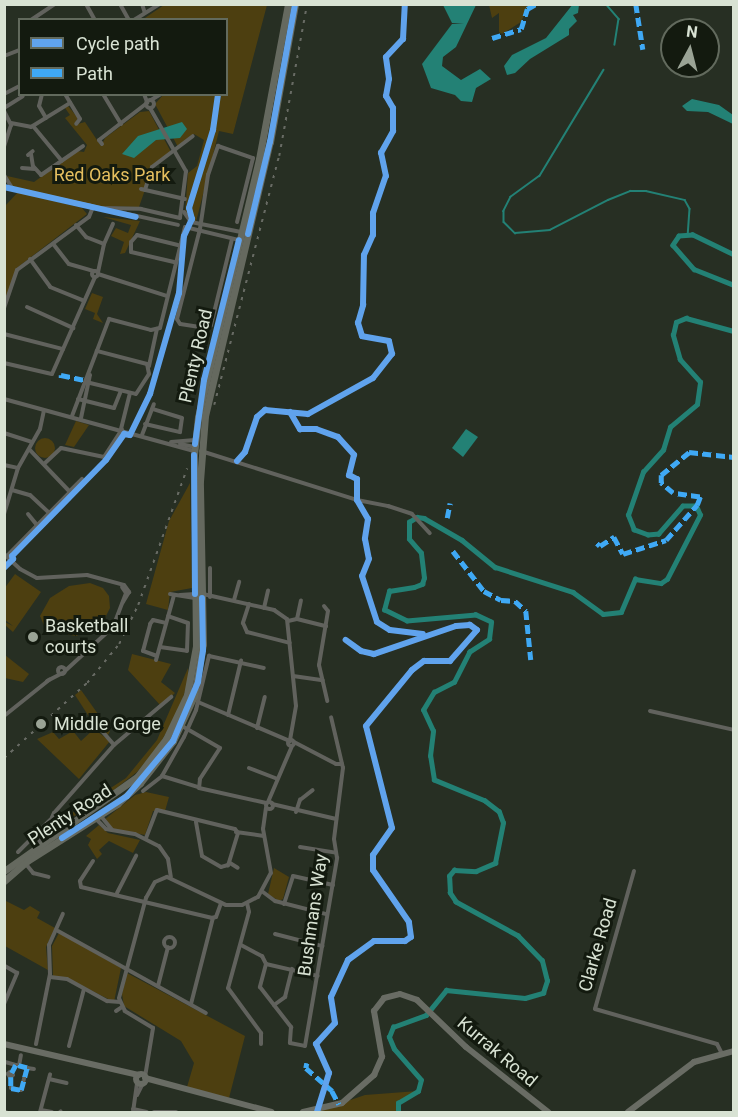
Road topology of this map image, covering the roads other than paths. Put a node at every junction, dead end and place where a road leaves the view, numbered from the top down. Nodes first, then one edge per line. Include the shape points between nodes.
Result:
1 (55, 4) edge
2 (86, 4) edge
3 (120, 4) edge
4 (142, 4) edge
5 (160, 4) edge
6 (288, 4) edge
7 (295, 4) edge
8 (146, 13) junction
9 (33, 18) edge
10 (94, 18) edge
11 (128, 18) edge
12 (140, 18) edge
13 (18, 87) edge
14 (4, 94) edge
15 (23, 96) dead end
16 (42, 96) edge
17 (66, 96) edge
18 (104, 96) edge
19 (159, 96) edge
20 (70, 103) junction
21 (150, 104) junction
22 (4, 110) edge
23 (46, 118) junction
24 (11, 124) junction
25 (76, 124) dead end
26 (121, 124) junction
27 (33, 126) junction
28 (194, 136) dead end
29 (5, 144) edge
30 (102, 144) dead end
31 (82, 149) dead end
32 (175, 150) junction
33 (31, 153) dead end
34 (62, 161) junction
35 (22, 168) dead end
36 (35, 169) junction
37 (4, 175) edge
38 (4, 186) edge
39 (12, 188) junction
40 (23, 192) junction
41 (184, 200) junction
42 (91, 208) junction
43 (184, 208) junction
44 (129, 209) junction
45 (132, 216) junction
46 (180, 218) junction
47 (186, 219) junction
48 (198, 223) junction
49 (113, 224) dead end
50 (76, 225) junction
51 (178, 225) junction
52 (185, 227) junction
53 (242, 228) junction
54 (200, 231) junction
55 (180, 236) junction
56 (239, 240) junction
57 (54, 244) junction
58 (104, 244) junction
59 (178, 244) junction
60 (30, 259) junction
61 (174, 262) junction
62 (95, 274) junction
63 (167, 296) junction
64 (84, 301) junction
65 (27, 307) dead end
66 (4, 308) edge
67 (73, 328) junction
68 (157, 329) junction
69 (4, 334) edge
70 (63, 349) junction
71 (97, 351) junction
72 (4, 363) edge
73 (149, 366) junction
74 (87, 383) junction
75 (120, 391) junction
76 (130, 394) junction
77 (4, 399) edge
78 (78, 399) junction
79 (85, 400) junction
80 (154, 404) dead end
81 (44, 410) junction
82 (152, 410) junction
83 (72, 416) junction
84 (81, 418) junction
85 (145, 424) junction
86 (121, 429) junction
87 (4, 434) edge
88 (141, 435) junction
89 (166, 441) junction
90 (32, 442) junction
91 (196, 447) junction
92 (28, 449) junction
93 (45, 463) junction
94 (4, 465) edge
95 (18, 468) junction
96 (82, 479) dead end
97 (12, 489) junction
98 (70, 491) junction
99 (7, 500) edge
100 (49, 513) junction
101 (4, 514) edge
102 (28, 514) dead end
103 (37, 525) junction
104 (430, 533) dead end
105 (6, 555) edge
106 (210, 568) dead end
107 (239, 582) dead end
108 (268, 590) dead end
109 (178, 595) junction
110 (203, 595) junction
111 (234, 600) junction
112 (301, 600) dead end
113 (248, 603) junction
114 (324, 606) dead end
115 (264, 608) junction
116 (195, 613) junction
117 (168, 616) junction
118 (296, 619) junction
119 (288, 622) junction
120 (166, 623) junction
121 (326, 626) junction
122 (288, 642) junction
123 (160, 647) junction
124 (242, 661) junction
125 (71, 663) junction
126 (60, 668) junction
127 (265, 669) dead end
128 (64, 672) junction
129 (293, 676) junction
130 (50, 680) junction
131 (322, 680) junction
132 (265, 696) dead end
133 (28, 698) junction
134 (171, 698) dead end
135 (327, 701) dead end
136 (198, 702) junction
137 (650, 711) dead end
138 (6, 715) edge
139 (228, 715) junction
140 (331, 717) dead end
141 (69, 719) junction
142 (84, 725) junction
143 (71, 728) junction
144 (257, 728) junction
145 (184, 729) junction
146 (734, 730) edge
147 (291, 743) junction
148 (114, 745) junction
149 (342, 764) junction
150 (249, 768) dead end
151 (162, 776) junction
152 (277, 779) junction
153 (198, 786) junction
154 (313, 789) dead end
155 (143, 791) dead end
156 (269, 805) junction
157 (296, 812) junction
158 (87, 814) junction
159 (97, 817) junction
160 (336, 819) junction
161 (196, 822) junction
162 (54, 830) junction
163 (237, 833) junction
164 (264, 835) junction
165 (146, 838) junction
166 (300, 847) dead end
167 (18, 852) dead end
168 (336, 853) junction
169 (136, 856) dead end
170 (93, 861) dead end
171 (25, 863) junction
172 (230, 863) junction
173 (238, 868) dead end
174 (4, 871) edge
175 (634, 871) dead end
176 (49, 877) dead end
177 (170, 877) junction
178 (4, 881) edge
179 (333, 885) junction
180 (263, 891) junction
181 (117, 893) junction
182 (146, 902) junction
183 (220, 903) junction
184 (247, 903) junction
185 (284, 904) junction
186 (63, 914) dead end
187 (326, 914) junction
188 (213, 918) junction
189 (58, 931) junction
190 (275, 934) dead end
191 (241, 945) junction
192 (322, 946) junction
193 (168, 947) dead end
194 (266, 963) junction
195 (5, 966) edge
196 (127, 968) junction
197 (292, 969) junction
198 (318, 976) junction
199 (50, 977) junction
200 (157, 985) junction
201 (84, 989) junction
202 (120, 1003) junction
203 (4, 1004) edge
204 (190, 1004) junction
205 (274, 1005) junction
206 (116, 1011) dead end
207 (207, 1013) dead end
208 (4, 1044) edge
209 (261, 1044) dead end
210 (69, 1046) dead end
211 (734, 1051) edge
212 (720, 1052) junction
213 (36, 1053) junction
214 (21, 1055) dead end
215 (5, 1062) edge
216 (17, 1066) junction
217 (27, 1068) junction
218 (34, 1069) dead end
219 (9, 1074) edge
220 (141, 1079) junction
221 (67, 1083) dead end
222 (4, 1085) edge
223 (11, 1087) junction
224 (40, 1111) edge
225 (133, 1111) edge
226 (52, 1113) edge
227 (147, 1113) edge
228 (154, 1113) edge
229 (176, 1113) edge
230 (272, 1113) edge
231 (303, 1113) edge
232 (548, 1113) edge
233 (628, 1113) edge

1 - 9 street
2 - 10 street
3 - 11 street
4 - 8 street
5 - 8 street
6 - 53 highway, Plenty Road
7 - 53 highway, Plenty Road via 270,142
8 - 12 street
13 - 14 street
15 - 22 street
16 - 23 street via 39,106
17 - 20 street
18 - 26 street
19 - 21 street
20 - 23 street
20 - 25 street via 82,120
21 - 26 street
21 - 32 street
22 - 24 street
23 - 27 street
24 - 27 street
24 - 29 street
26 - 30 street via 99,140
27 - 34 street
28 - 32 street
31 - 34 street
32 - 41 street via 186,184
32 - 41 street via 152,167 143,190
33 - 36 street
34 - 36 street via 41,175
35 - 36 street
37 - 39 street
38 - 39 street
38 - 40 street
39 - 40 street
40 - 42 street
41 - 43 street
42 - 44 street
42 - 45 street
42 - 50 street
43 - 46 street
43 - 47 street
44 - 45 street
44 - 46 street
45 - 51 street
46 - 47 street
46 - 51 street
47 - 48 street
47 - 52 street
48 - 53 street
48 - 53 street via 216,148 252,156 238,215
48 - 54 street
49 - 58 street
50 - 57 street
50 - 58 street via 84,236
51 - 52 street
51 - 55 street
52 - 54 street
52 - 55 street
53 - 56 highway, Plenty Road
54 - 56 street
54 - 56 street, Plenty Road via 177,319 180,324 209,327
55 - 59 street
56 - 91 highway, Plenty Road
56 - 91 highway, Plenty Road via 204,380
57 - 60 street
57 - 62 street via 66,261
58 - 62 street
59 - 61 street
59 - 61 street via 137,235 131,242 131,252
60 - 64 street via 50,287
60 - 66 street via 17,270
61 - 63 street
62 - 63 street
62 - 64 street
63 - 68 street
64 - 67 street
65 - 67 street
67 - 70 street
68 - 71 street via 110,320
68 - 73 street
69 - 70 street
70 - 72 street via 50,375
71 - 73 street
71 - 74 street
73 - 76 street via 143,386 137,394
74 - 75 street
74 - 78 street
74 - 79 street
75 - 76 street
75 - 79 street via 114,408
76 - 86 street
77 - 81 street
78 - 79 street
78 - 83 street
79 - 84 street
80 - 82 street
81 - 83 street
81 - 90 street
82 - 85 street
82 - 85 street via 182,418 180,432
83 - 84 street
84 - 86 street
85 - 88 street
86 - 88 street
86 - 93 street via 104,457 61,448
87 - 90 street
88 - 89 street
89 - 91 street
89 - 91 street
90 - 92 street
91 - 104 street via 357,500 388,506 414,517
91 - 110 highway, Plenty Road
92 - 93 street
92 - 95 street
93 - 98 street
94 - 95 street
95 - 97 street
96 - 98 street
97 - 99 street
97 - 100 street via 27,493
98 - 100 street
99 - 101 street
100 - 103 street
102 - 103 street
103 - 105 street
105 - 125 street via 37,578 87,575 126,590 112,629
106 - 110 street, Plenty Road
107 - 111 street
108 - 115 street
109 - 110 street
109 - 110 street
109 - 116 street
109 - 117 street
110 - 111 street
110 - 116 highway, Plenty Road
110 - 145 highway, Plenty Road via 201,665
111 - 113 street
112 - 118 street
113 - 115 street
113 - 122 street via 243,624 247,632
114 - 121 street via 328,610
115 - 119 street via 279,612
116 - 158 highway, Plenty Road via 192,671 171,731 137,777
117 - 120 street
117 - 123 street via 188,622 187,651
118 - 119 street
118 - 121 street
119 - 122 street
120 - 123 street
120 - 123 street via 153,620 143,651 157,658
121 - 131 street via 319,665
122 - 129 street
124 - 127 street
124 - 136 street via 209,656
124 - 139 street
125 - 126 street
125 - 128 street
126 - 128 street
126 - 130 street
128 - 130 street
129 - 131 street
129 - 147 street
130 - 133 street
130 - 133 street
131 - 135 street
132 - 144 street
133 - 138 street
134 - 148 street
136 - 139 street
136 - 145 street
137 - 146 street
139 - 144 street
140 - 149 street, Bushmans Way
141 - 142 street
141 - 143 street
141 - 143 street via 62,724
142 - 143 street
142 - 148 street via 102,731
144 - 147 street
145 - 151 street
145 - 153 street via 221,749
145 - 159 highway, Plenty Road via 140,783
147 - 149 street
147 - 152 street
148 - 162 street
149 - 160 street, Bushmans Way
150 - 152 street
151 - 153 street
151 - 155 street
152 - 156 street
153 - 156 street
154 - 157 street via 300,800
156 - 157 street
156 - 164 street
157 - 160 street
158 - 159 highway
158 - 162 highway, Plenty Road
159 - 162 highway, Plenty Road
159 - 165 street via 112,831
160 - 168 street, Bushmans Way
161 - 163 street via 230,828
161 - 165 street via 156,811
161 - 172 street via 202,856 220,867
162 - 167 street
162 - 171 highway, Plenty Road
162 - 174 highway, Plenty Road
163 - 164 street
163 - 172 street
164 - 180 street via 271,868
165 - 177 street via 162,848
166 - 168 street
168 - 179 street, Bushmans Way
169 - 181 street
170 - 181 street via 80,886
171 - 176 street via 33,873
171 - 178 highway, Plenty Road
172 - 173 street
175 - 212 street, Clarke Road via 595,1009 717,1044
177 - 182 street via 155,882
177 - 183 street
179 - 185 street via 292,876
179 - 187 street, Bushmans Way
180 - 184 street
180 - 185 street
181 - 182 street
182 - 188 street
182 - 196 street
183 - 184 street
183 - 188 street
184 - 191 street via 249,912
185 - 187 street
186 - 189 street
187 - 192 street, Bushmans Way
188 - 204 street
189 - 196 street
189 - 199 street via 49,947
190 - 192 street
191 - 194 street via 262,956
191 - 209 street via 228,988 262,1034
192 - 198 street, Bushmans Way
193 - 200 street
194 - 197 street
194 - 205 street via 259,984
195 - 203 street via 17,972
196 - 200 street
196 - 202 street
197 - 198 street
197 - 205 street via 285,996
198 - 205 street, Bushmans Way via 305,1046 291,1043 291,1028
199 - 201 street
199 - 213 street
200 - 204 street
201 - 202 street
201 - 210 street
202 - 206 street
202 - 220 street via 153,1030
204 - 207 street
208 - 213 main road
211 - 212 main road
212 - 233 main road via 694,1062
213 - 220 main road
214 - 216 street
215 - 216 street
216 - 217 street
216 - 219 street
217 - 218 street
217 - 223 street via 21,1090
219 - 223 street
220 - 225 street
220 - 230 main road
221 - 224 street via 49,1076
222 - 223 street
224 - 226 street
225 - 227 street
228 - 229 street
231 - 232 main road, Kurrak Road via 347,1100 377,1072 382,1057 373,1017 380,1002 400,994 421,1004

